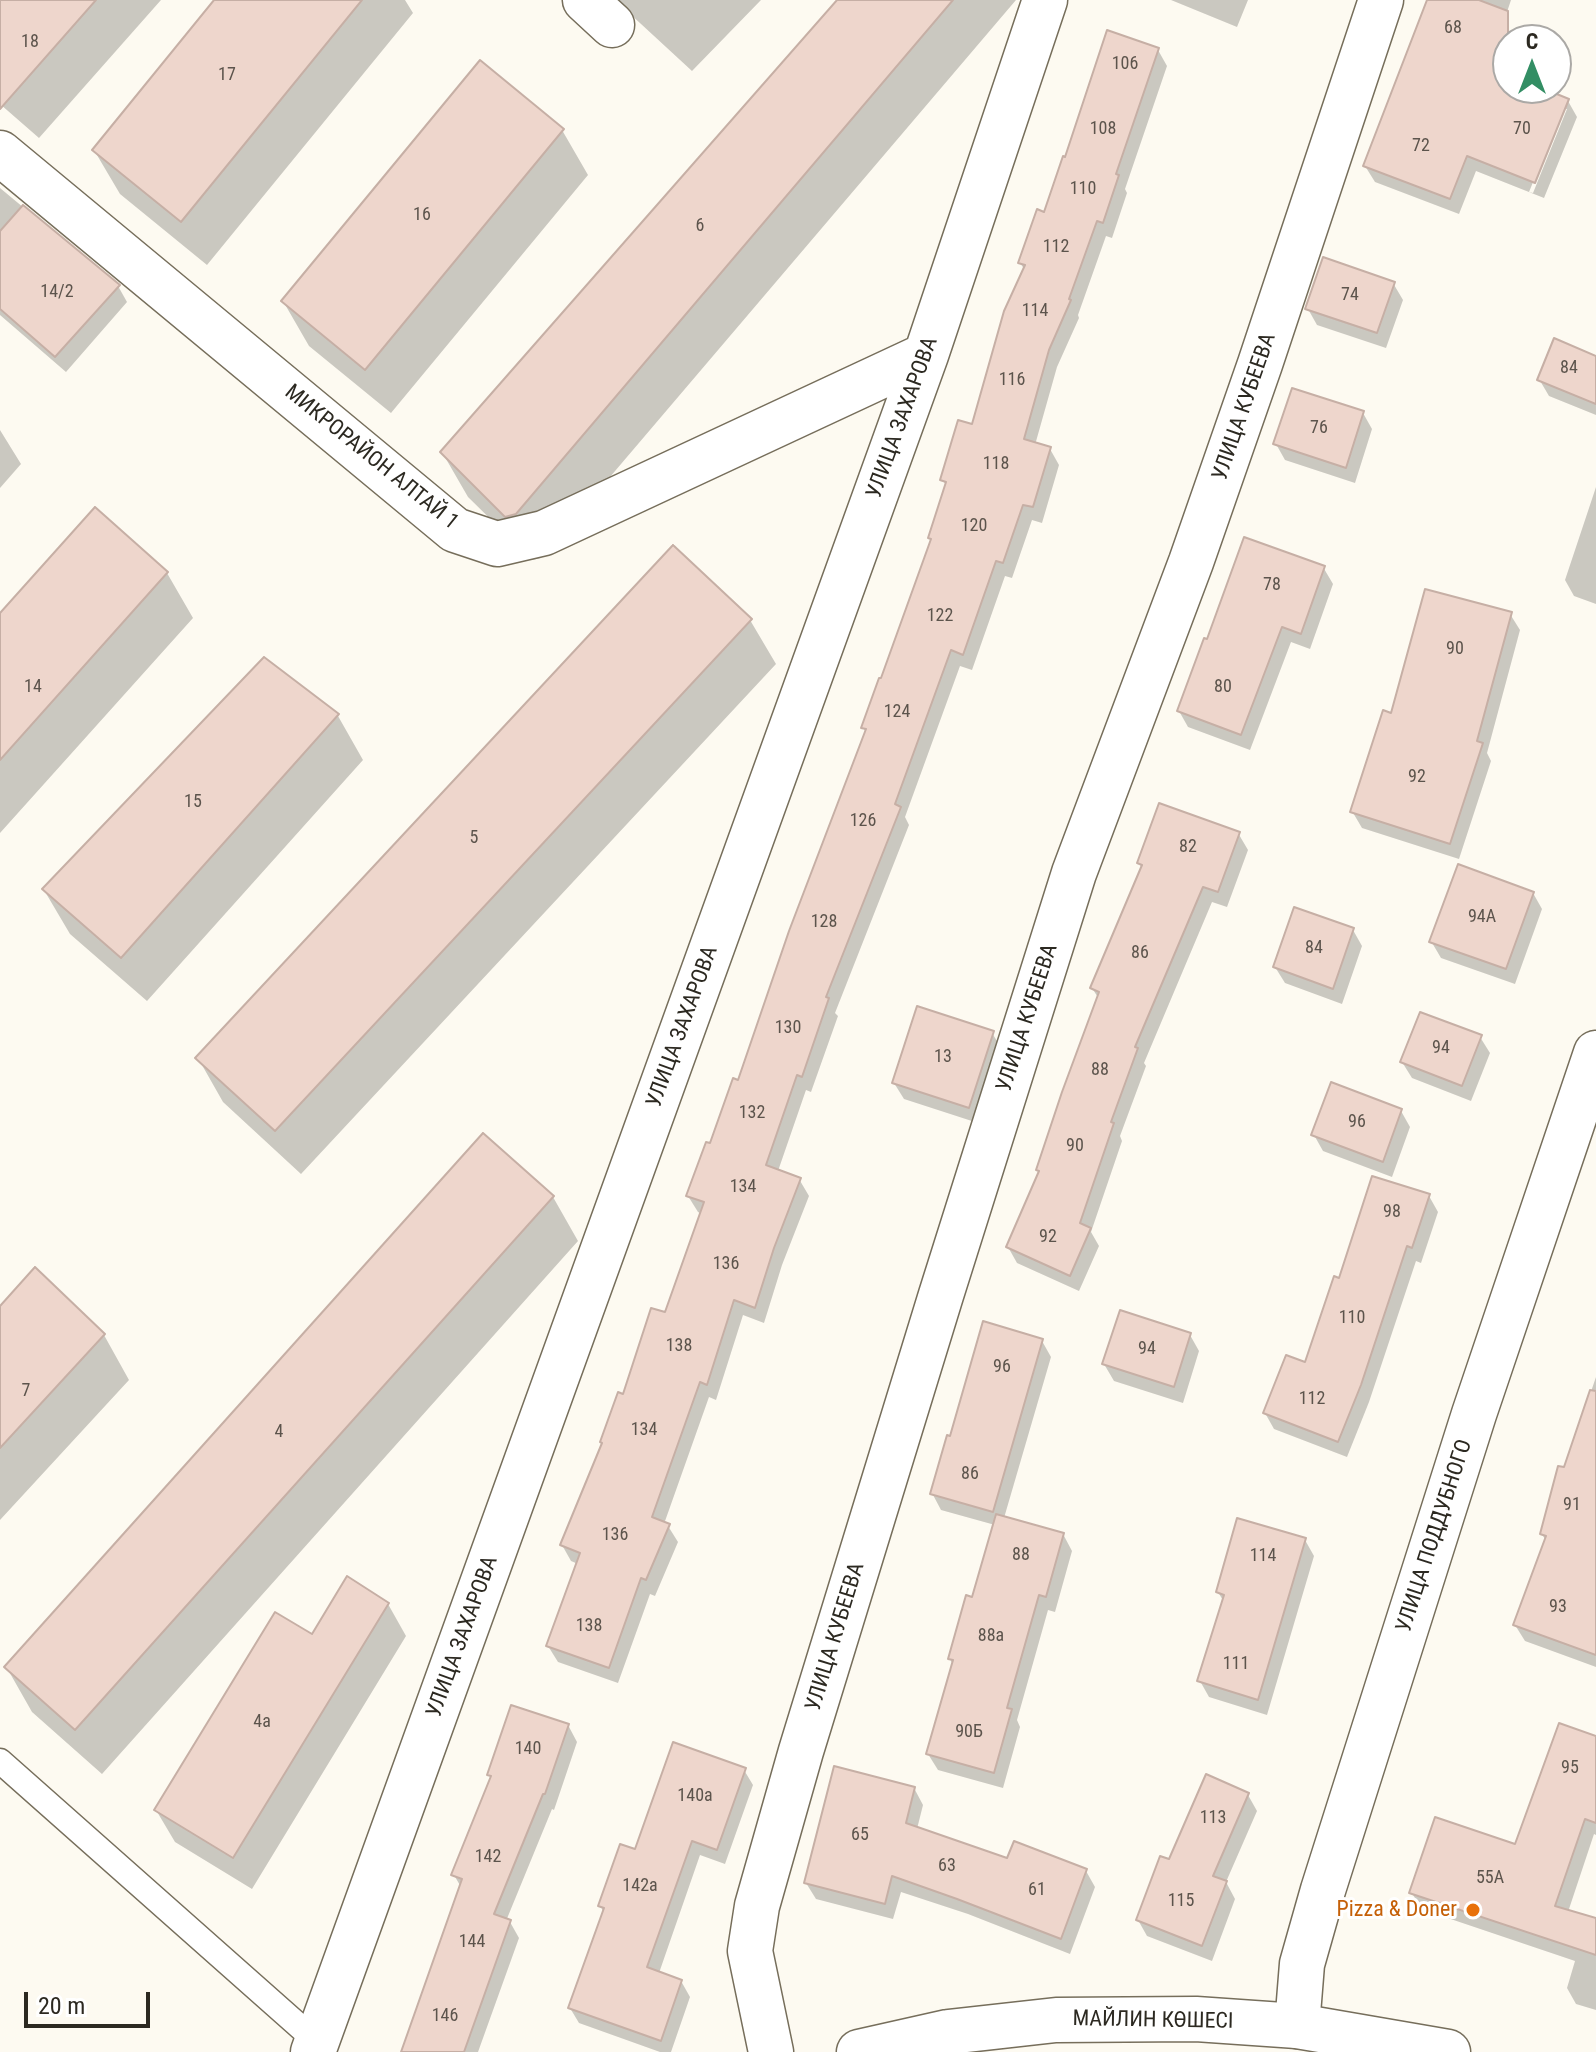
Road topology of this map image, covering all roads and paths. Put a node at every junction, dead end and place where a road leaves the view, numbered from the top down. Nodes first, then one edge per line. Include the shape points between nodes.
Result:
1 (1045, 0) edge
2 (1381, 0) edge
3 (0, 153) edge
4 (926, 355) junction
5 (1596, 1053) edge
6 (0, 1761) edge
7 (1297, 2026) junction
8 (315, 2046) edge
9 (771, 2052) edge
10 (859, 2052) edge
11 (1448, 2052) edge

1 - 4 street, УЛИЦА ЗАХАРОВА
2 - 9 street, УЛИЦА КУБЕЕВА via 1206,520 1074,873 801,1751 757,1906 750,1951
3 - 4 street, МИКРОРАЙОН АЛТАЙ 1 via 455,530 497,544 544,533
4 - 8 street, УЛИЦА ЗАХАРОВА
5 - 7 street, УЛИЦА ПОДДУБНОГО via 1474,1414 1323,1890 1302,1964
6 - 8 lane
7 - 10 street, МАЙЛИН КӨШЕСІ via 1196,2019 1056,2020 948,2032
7 - 11 street, МАЙЛИН КӨШЕСІ

